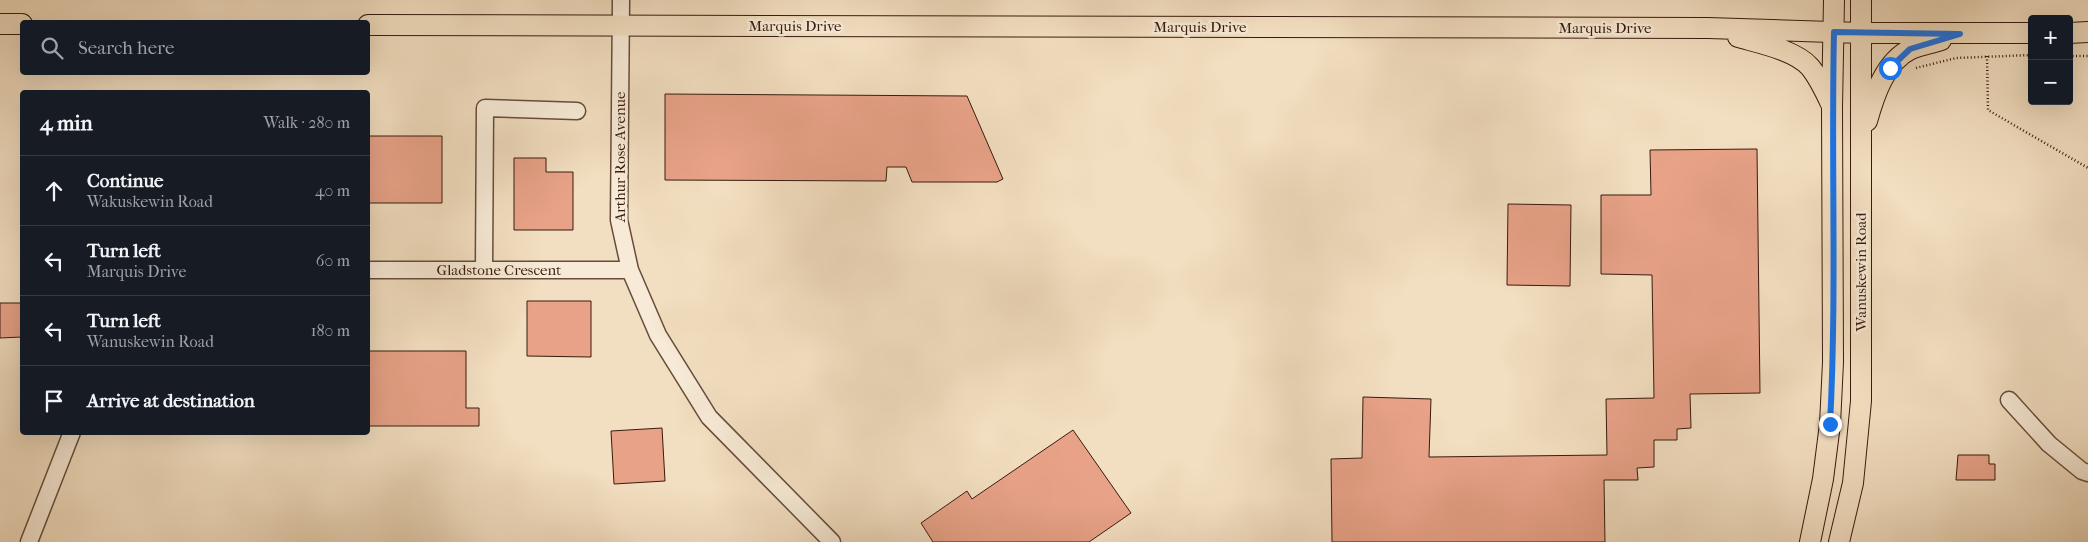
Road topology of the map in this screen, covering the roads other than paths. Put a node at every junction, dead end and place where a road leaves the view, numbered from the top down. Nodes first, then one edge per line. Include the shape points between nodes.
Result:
1 (621, 0) edge
2 (1834, 0) edge
3 (1861, 0) edge
4 (0, 24) edge
5 (20, 24) edge
6 (370, 25) edge
7 (621, 25) junction
8 (1708, 28) junction
9 (1834, 32) junction
10 (2088, 32) edge
11 (1862, 33) junction
12 (2028, 33) edge
13 (2073, 33) edge
14 (1960, 34) junction
15 (1832, 107) junction
16 (577, 111) dead end
17 (1862, 140) junction
18 (370, 270) edge
19 (484, 270) junction
20 (630, 270) junction
21 (2009, 400) dead end
22 (71, 435) edge
23 (2088, 473) edge
24 (29, 542) edge
25 (832, 542) edge
26 (1810, 542) edge
27 (1839, 542) edge

1 - 7 street, Arthur Rose Avenue
2 - 9 main road, Wanuskewin Road
3 - 11 main road, Wanuskewin Road
4 - 5 main road
6 - 7 main road, Marquis Drive
7 - 8 main road, Marquis Drive
7 - 20 street, Arthur Rose Avenue via 619,220
8 - 9 main road, Marquis Drive
8 - 15 main road via 1793,55 1808,65
9 - 11 main road, Marquis Drive
9 - 15 main road, Wanuskewin Road
10 - 13 main road
11 - 14 main road, Marquis Drive
11 - 17 main road, Wanuskewin Road
12 - 14 main road, Marquis Drive
14 - 17 main road via 1910,49 1895,62 1885,74
15 - 26 main road, Wanuskewin Road via 1833,362 1830,424
16 - 19 street via 485,108
17 - 27 main road, Wanuskewin Road via 1861,400 1853,483
18 - 19 street, Gladstone Crescent
19 - 20 street, Gladstone Crescent
20 - 25 street, Arthur Rose Avenue via 658,335 709,417
21 - 23 street via 2049,444
22 - 24 street

